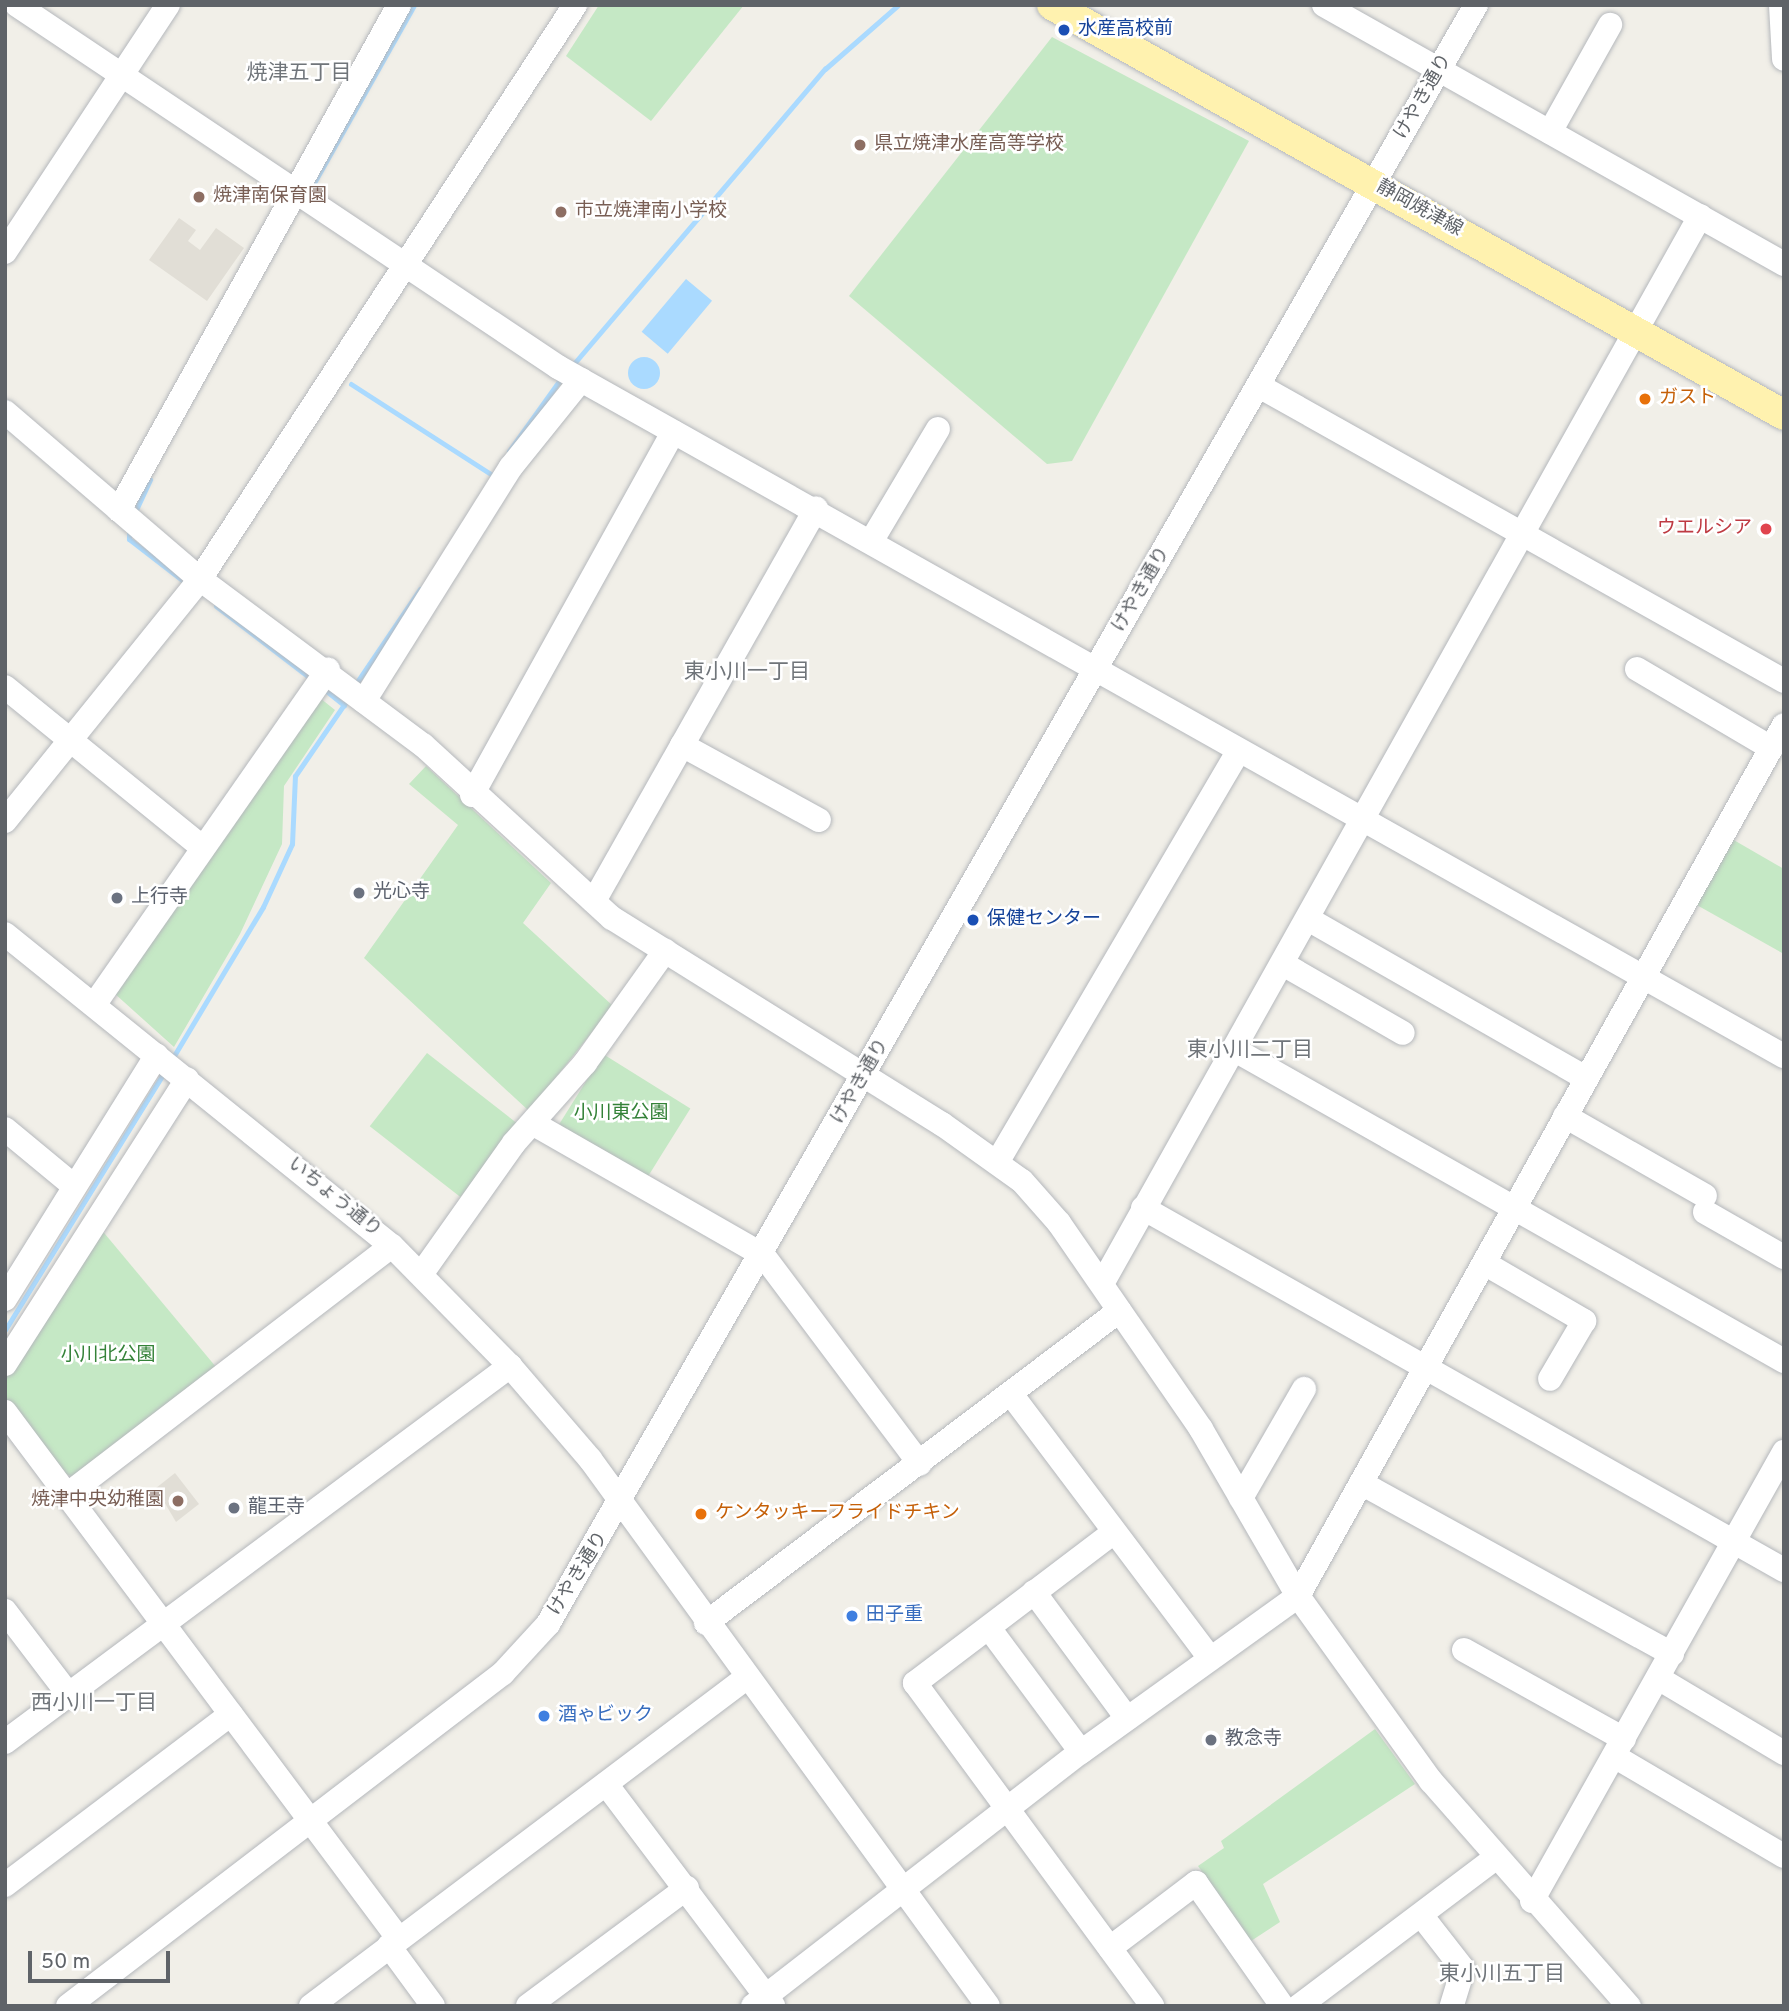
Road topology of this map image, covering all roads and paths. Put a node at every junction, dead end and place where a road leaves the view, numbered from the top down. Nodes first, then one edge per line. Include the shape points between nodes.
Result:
1 (17, 5) edge
2 (168, 5) edge
3 (399, 5) edge
4 (575, 5) edge
5 (1052, 5) edge
6 (1324, 5) edge
7 (1476, 5) edge
8 (1781, 5) edge
9 (1610, 25) dead end
10 (1784, 59) edge
11 (1439, 71) junction
12 (123, 74) junction
13 (1550, 132) junction
14 (1374, 184) junction
15 (295, 189) junction
16 (1700, 216) junction
17 (5, 252) edge
18 (404, 261) junction
19 (1784, 264) edge
20 (1638, 333) junction
21 (581, 380) junction
22 (1259, 386) junction
23 (5, 412) edge
24 (1784, 415) edge
25 (938, 429) dead end
26 (673, 432) junction
27 (816, 508) junction
28 (119, 510) junction
29 (1523, 536) junction
30 (872, 540) junction
31 (200, 579) junction
32 (1097, 669) junction
33 (1637, 669) dead end
34 (328, 670) junction
35 (1784, 681) edge
36 (5, 687) edge
37 (364, 701) junction
38 (1784, 725) edge
39 (70, 740) junction
40 (682, 745) junction
41 (1771, 748) junction
42 (1238, 751) junction
43 (472, 795) junction
44 (1363, 818) junction
45 (819, 820) dead end
46 (5, 821) edge
47 (203, 848) junction
48 (594, 901) junction
49 (1308, 919) junction
50 (5, 934) edge
51 (665, 951) junction
52 (1283, 964) junction
53 (1645, 979) junction
54 (94, 1005) junction
55 (1403, 1033) dead end
56 (1235, 1050) junction
57 (1784, 1056) edge
58 (159, 1057) junction
59 (865, 1075) junction
60 (184, 1077) junction
61 (1586, 1078) junction
62 (1565, 1116) junction
63 (534, 1124) junction
64 (5, 1129) edge
65 (998, 1161) junction
66 (75, 1185) junction
67 (1143, 1208) junction
68 (1513, 1210) junction
69 (392, 1246) junction
70 (762, 1255) junction
71 (1784, 1257) edge
72 (1484, 1263) junction
73 (422, 1273) junction
74 (1102, 1284) junction
75 (5, 1299) edge
76 (1119, 1311) junction
77 (1784, 1361) edge
78 (5, 1364) edge
79 (510, 1366) junction
80 (1425, 1368) junction
81 (1550, 1379) dead end
82 (1304, 1389) dead end
83 (1011, 1394) junction
84 (5, 1412) edge
85 (1784, 1452) edge
86 (920, 1464) junction
87 (1360, 1483) junction
88 (67, 1495) junction
89 (1241, 1498) junction
90 (621, 1504) junction
91 (1114, 1532) junction
92 (1733, 1542) junction
93 (1784, 1570) edge
94 (1034, 1592) junction
95 (1298, 1595) junction
96 (5, 1611) edge
97 (706, 1623) junction
98 (165, 1626) junction
99 (989, 1628) junction
100 (1464, 1650) dead end
101 (1672, 1654) junction
102 (1209, 1657) junction
103 (746, 1678) junction
104 (1658, 1678) junction
105 (69, 1695) junction
106 (231, 1714) junction
107 (1127, 1718) junction
108 (5, 1742) edge
109 (1619, 1748) junction
110 (1081, 1752) junction
111 (1784, 1753) edge
112 (606, 1784) junction
113 (1007, 1809) junction
114 (311, 1822) junction
115 (1784, 1856) edge
116 (1494, 1859) junction
117 (5, 1885) edge
118 (687, 1888) junction
119 (901, 1889) junction
120 (1532, 1901) junction
121 (1421, 1915) junction
122 (394, 1942) junction
123 (1110, 1948) junction
124 (764, 2003) edge
125 (1621, 2003) edge
126 (68, 2006) edge
127 (311, 2006) edge
128 (433, 2006) edge
129 (528, 2006) edge
130 (988, 2006) edge
131 (1152, 2006) edge
132 (1282, 2006) edge
133 (1299, 2006) edge
134 (1452, 2006) edge

1 - 12 street
2 - 12 street
3 - 15 street
4 - 18 street
5 - 14 main road, 静岡焼津線
6 - 11 street
7 - 11 street, けやき通り
8 - 10 street
9 - 13 street
11 - 13 street
11 - 14 street, けやき通り
12 - 15 street
12 - 17 street
13 - 16 street
14 - 20 main road, 静岡焼津線
14 - 22 street, けやき通り
15 - 18 street
15 - 28 street
16 - 19 street
16 - 20 street
18 - 21 street
18 - 31 street
20 - 24 main road, 静岡焼津線
20 - 29 street
21 - 26 street
21 - 37 street via 511,467
22 - 29 street
22 - 32 street, けやき通り
23 - 28 street
25 - 30 street
26 - 27 street
26 - 43 street
27 - 30 street
27 - 40 street
28 - 31 street
29 - 35 street
29 - 44 street
30 - 32 street
31 - 34 street
31 - 39 street
32 - 42 street
32 - 59 street, けやき通り
33 - 41 street
34 - 37 street
34 - 47 street
36 - 39 street
37 - 43 street via 423,744
38 - 41 street
39 - 46 street
39 - 47 street
40 - 45 street
40 - 48 street
41 - 53 street
42 - 44 street
42 - 65 street
43 - 48 street
44 - 49 street
44 - 53 street
47 - 54 street
48 - 51 street
49 - 52 street
49 - 61 street
50 - 54 street, いちょう通り
51 - 59 street
51 - 63 street
52 - 55 street
52 - 56 street
53 - 57 street
53 - 61 street
54 - 58 street, いちょう通り
56 - 67 street
56 - 68 street
58 - 60 street, いちょう通り
58 - 66 street
59 - 65 street
59 - 70 street, けやき通り
60 - 69 street, いちょう通り
60 - 78 street
61 - 62 street
62 - 68 street
62 - 71 street
63 - 70 street
63 - 73 street
64 - 66 street
65 - 74 street via 1059,1223
66 - 75 street
67 - 74 street
67 - 80 street
68 - 72 street
68 - 77 street
69 - 73 street, いちょう通り
69 - 88 street
70 - 86 street
70 - 90 street, けやき通り
72 - 80 street
72 - 81 street via 1584,1321
73 - 79 street, いちょう通り
74 - 76 street
76 - 83 street
76 - 89 street
79 - 90 street, いちょう通り
79 - 98 street
80 - 87 street
80 - 92 street
82 - 89 street
83 - 86 street
83 - 91 street
84 - 88 street
85 - 92 street
86 - 97 street
87 - 95 street
87 - 101 street
88 - 98 street
89 - 95 street
90 - 97 street, いちょう通り
90 - 114 street, けやき通り via 525,1652
91 - 94 street
91 - 102 street
92 - 93 street
92 - 101 street
94 - 99 street
94 - 107 street
95 - 102 street
95 - 116 street
96 - 105 street
97 - 103 street, いちょう通り
98 - 105 street
98 - 106 street
99 - 110 street
99 - 113 street via 915,1683
100 - 109 street
101 - 104 street
102 - 107 street
103 - 112 street
103 - 119 street, いちょう通り
104 - 109 street
104 - 111 street
105 - 108 street
106 - 114 street
106 - 117 street
107 - 110 street
109 - 115 street
109 - 120 street
110 - 113 street
112 - 118 street
112 - 122 street
113 - 119 street
113 - 123 street
114 - 122 street
114 - 126 street, けやき通り
116 - 120 street
116 - 121 street
118 - 124 street
118 - 129 street
119 - 124 street
119 - 130 street, いちょう通り
120 - 125 street
121 - 133 street
121 - 134 street via 1463,1969
122 - 127 street
122 - 128 street
123 - 131 street
123 - 132 street via 1196,1883

